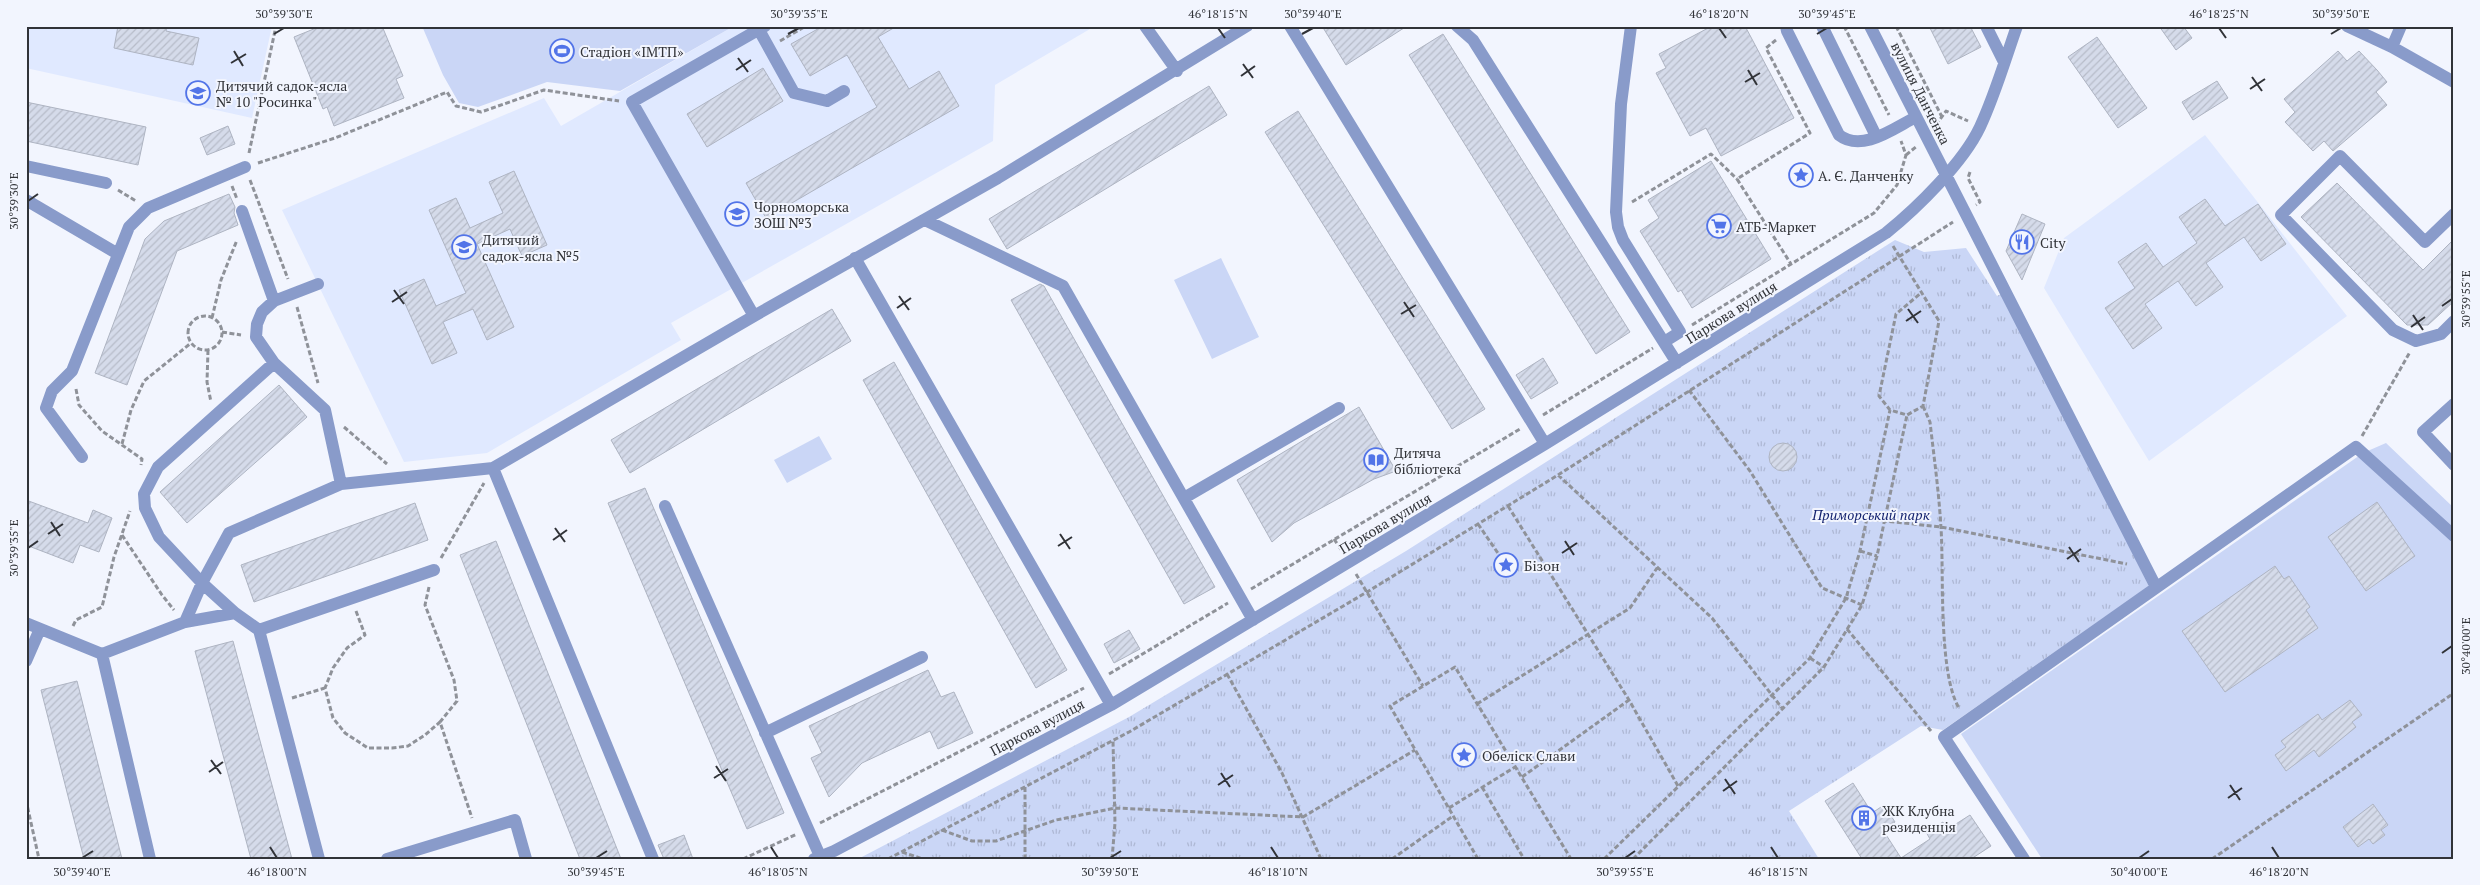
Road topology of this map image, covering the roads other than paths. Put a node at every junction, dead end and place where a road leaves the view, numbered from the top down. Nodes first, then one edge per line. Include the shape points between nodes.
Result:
1 (1145, 26) edge
2 (1247, 26) edge
3 (1290, 26) edge
4 (1457, 26) edge
5 (1631, 26) edge
6 (1822, 26) edge
7 (1870, 26) edge
8 (1986, 26) edge
9 (2017, 26) edge
10 (2346, 26) edge
11 (2401, 26) edge
12 (762, 28) edge
13 (1786, 29) edge
14 (2392, 47) junction
15 (2004, 62) junction
16 (1177, 71) junction
17 (2454, 82) edge
18 (844, 91) dead end
19 (1916, 117) junction
20 (1876, 136) junction
21 (26, 166) edge
22 (246, 167) road end
23 (1946, 174) junction
24 (106, 183) road end
25 (26, 200) edge
26 (2454, 214) edge
27 (244, 217) road end
28 (924, 220) junction
29 (118, 254) junction
30 (855, 258) junction
31 (318, 284) dead end
32 (274, 301) junction
33 (754, 316) junction
34 (2454, 321) edge
35 (1664, 342) junction
36 (274, 363) junction
37 (1677, 363) junction
38 (2454, 404) edge
39 (1339, 408) dead end
40 (1546, 444) junction
41 (82, 457) dead end
42 (2454, 465) edge
43 (493, 468) junction
44 (341, 484) junction
45 (1184, 498) junction
46 (665, 506) dead end
47 (2454, 536) edge
48 (434, 570) road end
49 (202, 583) junction
50 (2156, 587) junction
51 (235, 613) junction
52 (1253, 620) junction
53 (185, 622) junction
54 (26, 623) edge
55 (40, 629) junction
56 (259, 630) junction
57 (102, 654) junction
58 (922, 657) dead end
59 (26, 661) edge
60 (1111, 705) junction
61 (765, 733) junction
62 (817, 858) edge
63 (150, 859) edge
64 (320, 859) edge
65 (387, 859) edge
66 (526, 859) edge
67 (653, 859) edge
68 (2024, 859) edge

1 - 16 street
2 - 16 street
3 - 40 street
4 - 35 street via 1473,40
5 - 35 street via 1620,104 1616,212 1623,240 1680,332
6 - 20 street
7 - 19 street, вулиця Данченка
8 - 15 street
9 - 15 street, Паркова вулиця
10 - 14 street
11 - 14 street
12 - 18 street via 794,93 827,101
12 - 33 street via 632,102
13 - 20 street via 1840,135 1855,143
14 - 17 street
15 - 23 street, Паркова вулиця via 1980,127
16 - 28 street
19 - 20 street
19 - 23 street, вулиця Данченка
21 - 24 street
22 - 29 street via 148,208 129,227
23 - 37 street, Паркова вулиця via 1907,216 1886,233
23 - 50 street, вулиця Данченка
25 - 29 street
26 - 34 street via 2426,242 2340,156 2281,215 2394,330 2416,341 2441,334
27 - 32 street
28 - 30 street
28 - 45 street via 1063,286
29 - 41 street via 72,371 52,391 46,408
30 - 33 street
30 - 60 street
31 - 32 street
32 - 36 street via 262,312 256,337
33 - 43 street
35 - 37 street
36 - 44 street via 325,410
36 - 49 street via 158,466 144,494 145,508 159,537
37 - 40 street, Паркова вулиця
38 - 42 street via 2423,432
39 - 45 street
40 - 52 street, Паркова вулиця
43 - 44 street
43 - 67 street
44 - 49 street via 229,533
45 - 52 street
46 - 61 street
47 - 50 street via 2356,447
48 - 56 street
49 - 51 street
49 - 53 street
50 - 68 street via 1944,737
51 - 53 street
51 - 56 street
52 - 60 street, Паркова вулиця
53 - 57 street
54 - 55 street
55 - 57 street
55 - 59 street
56 - 64 street
57 - 63 street
58 - 61 street
60 - 62 street, Паркова вулиця
61 - 62 street via 808,829
65 - 66 street via 514,820

